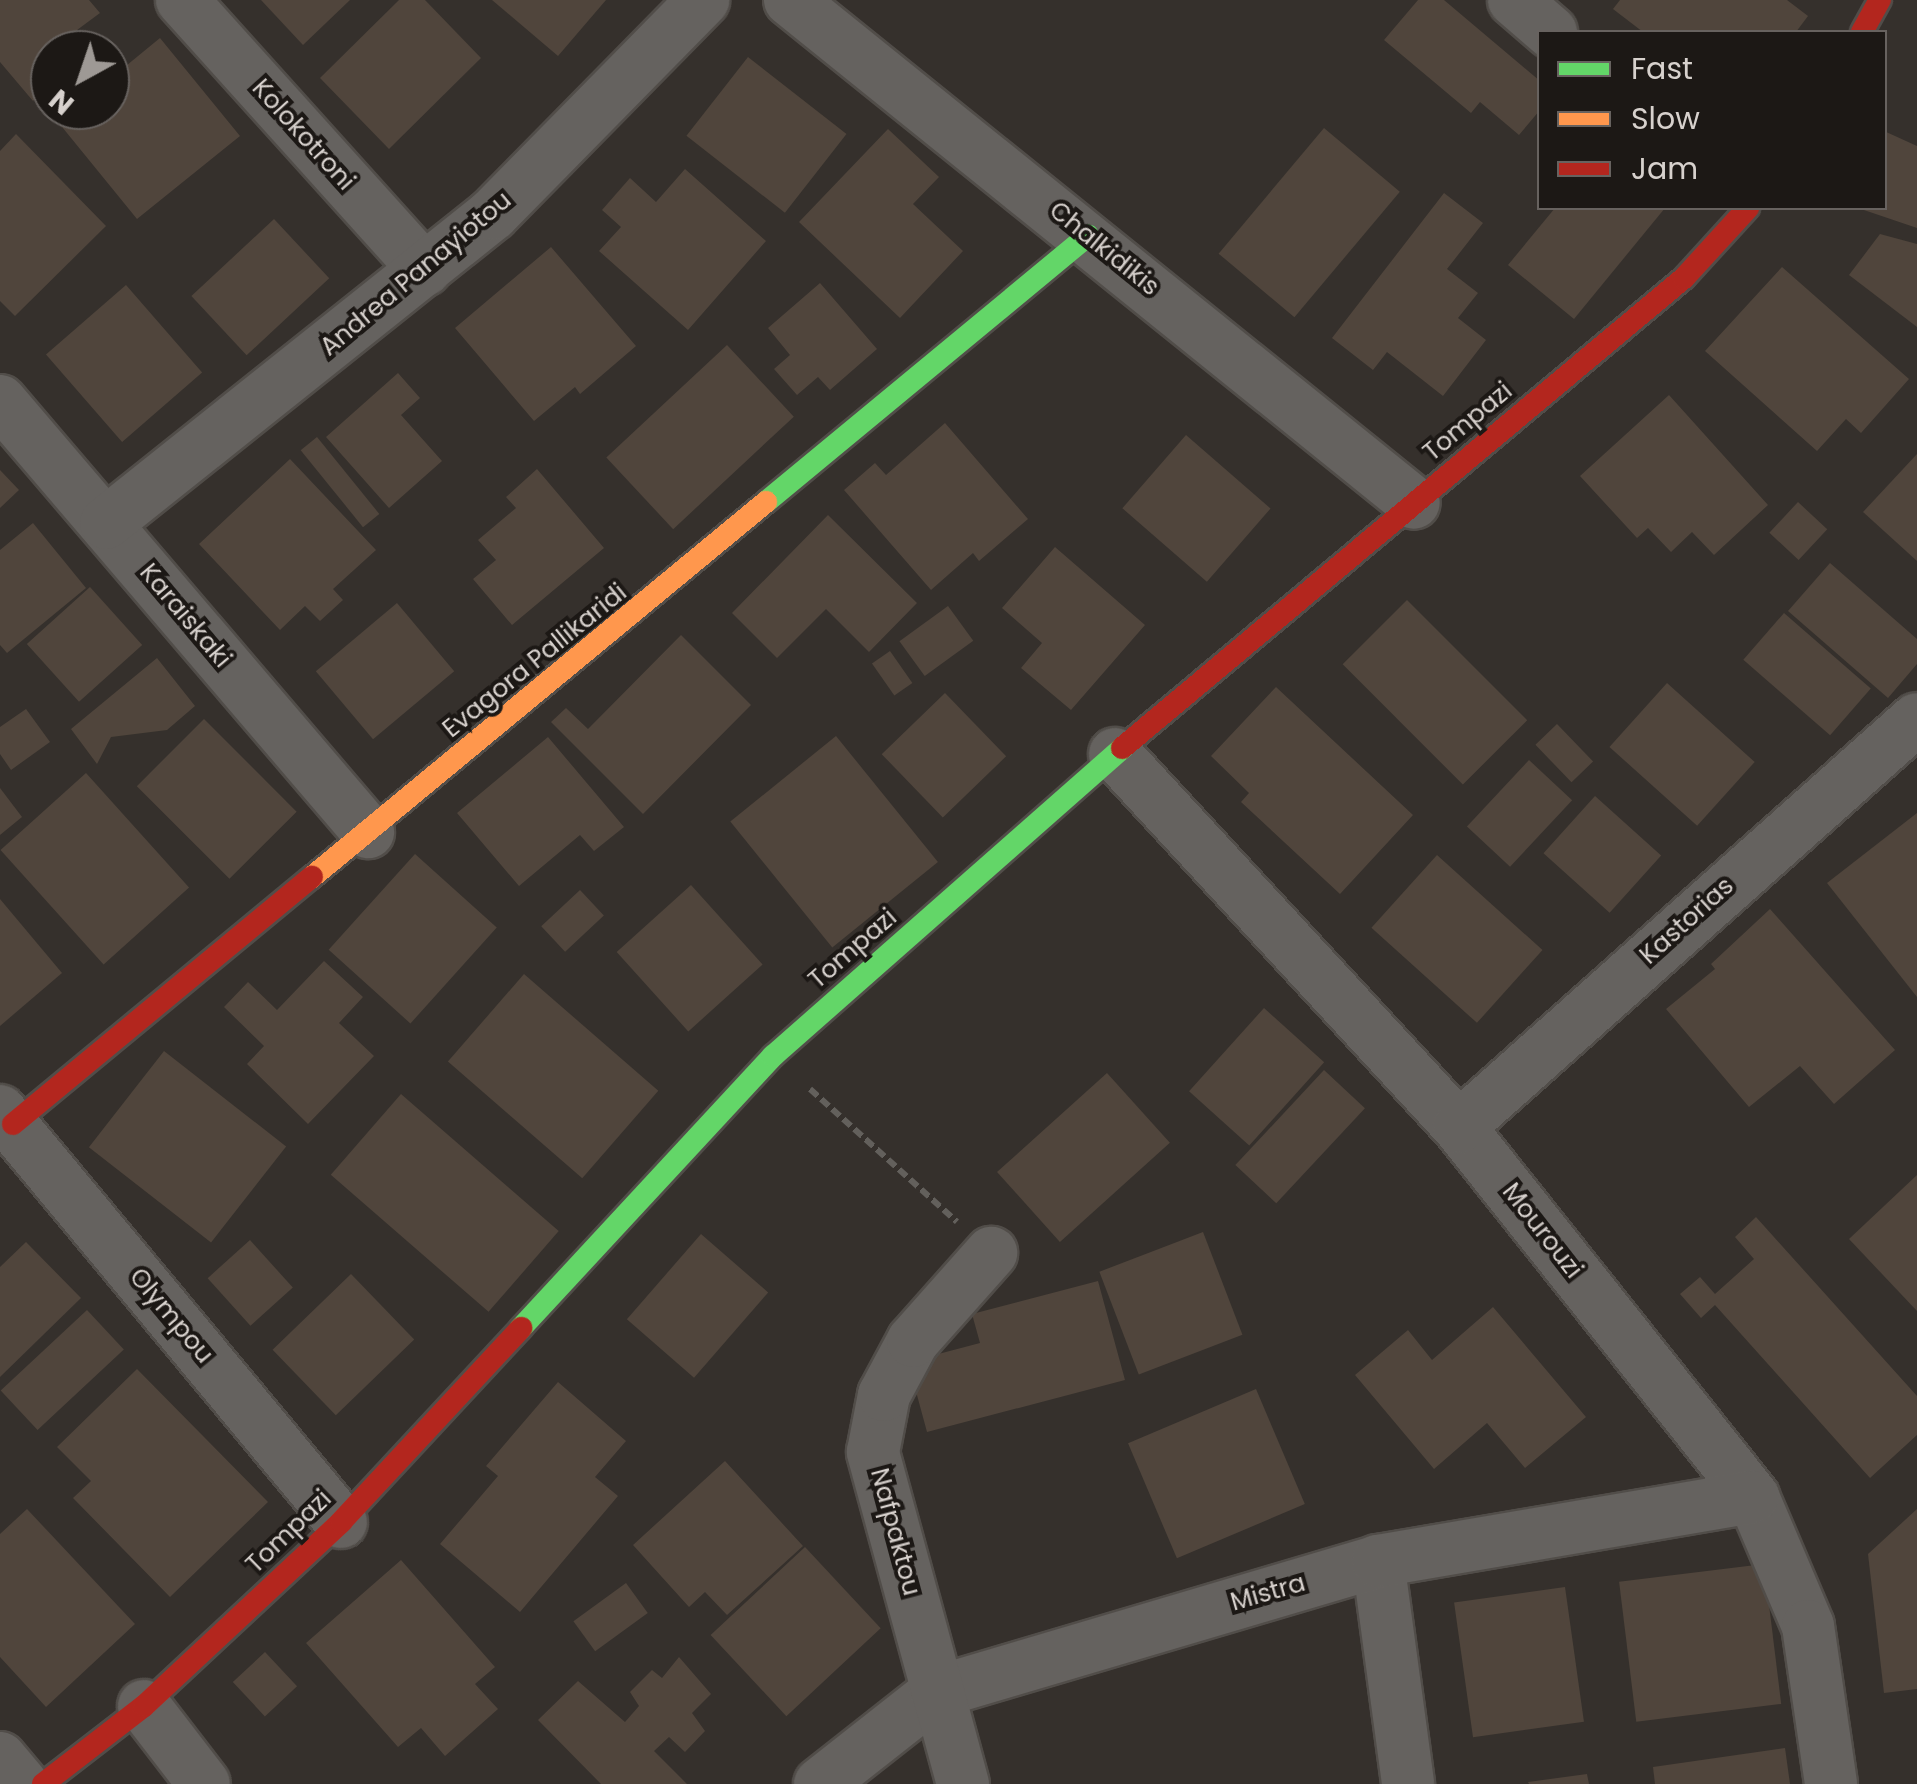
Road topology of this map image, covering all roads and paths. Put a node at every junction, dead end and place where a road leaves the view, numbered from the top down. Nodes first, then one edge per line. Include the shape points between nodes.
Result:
1 (182, 0) edge
2 (703, 0) edge
3 (790, 0) edge
4 (1514, 0) edge
5 (1880, 0) edge
6 (1549, 30) edge
7 (1863, 30) edge
8 (1746, 210) edge
9 (1088, 236) junction
10 (425, 270) junction
11 (0, 401) edge
12 (1414, 503) junction
13 (106, 523) junction
14 (1917, 718) edge
15 (1115, 754) junction
16 (368, 832) junction
17 (773, 1056) junction
18 (6, 1118) edge
19 (1460, 1127) junction
20 (991, 1252) joint
21 (1753, 1496) junction
22 (341, 1522) junction
23 (1378, 1561) junction
24 (937, 1692) junction
25 (144, 1706) junction
26 (0, 1758) edge
27 (22, 1784) edge
28 (43, 1784) edge
29 (204, 1784) edge
30 (820, 1784) edge
31 (963, 1784) edge
32 (1408, 1784) edge
33 (1831, 1784) edge

1 - 10 street, Kolokotroni
2 - 10 street, Andrea Panayiotou via 492,214
3 - 9 street, Chalkidikis
4 - 6 street
5 - 7 street
8 - 12 street, Tompazi via 1684,278
9 - 12 street, Chalkidikis
9 - 16 street, Evagora Pallikaridi
10 - 13 street, Andrea Panayiotou
11 - 13 street, Karaiskaki
12 - 15 street, Tompazi
13 - 16 street, Karaiskaki
14 - 19 street, Kastorias
15 - 17 street, Tompazi
15 - 19 street, Mourouzi
16 - 18 street, Evagora Pallikaridi
17 - 20 path
17 - 22 street, Tompazi
18 - 22 street, Olympou
19 - 21 street, Mourouzi
20 - 24 street, Nafpaktou via 912,1341 884,1394 874,1452
21 - 23 street, Mistra
21 - 33 street, Mourouzi via 1808,1626
22 - 25 street, Tompazi
23 - 24 street, Mistra
23 - 32 street
24 - 30 street, Mistra
24 - 31 street, Nafpaktou
25 - 28 street, Tompazi
25 - 29 street
26 - 27 street

